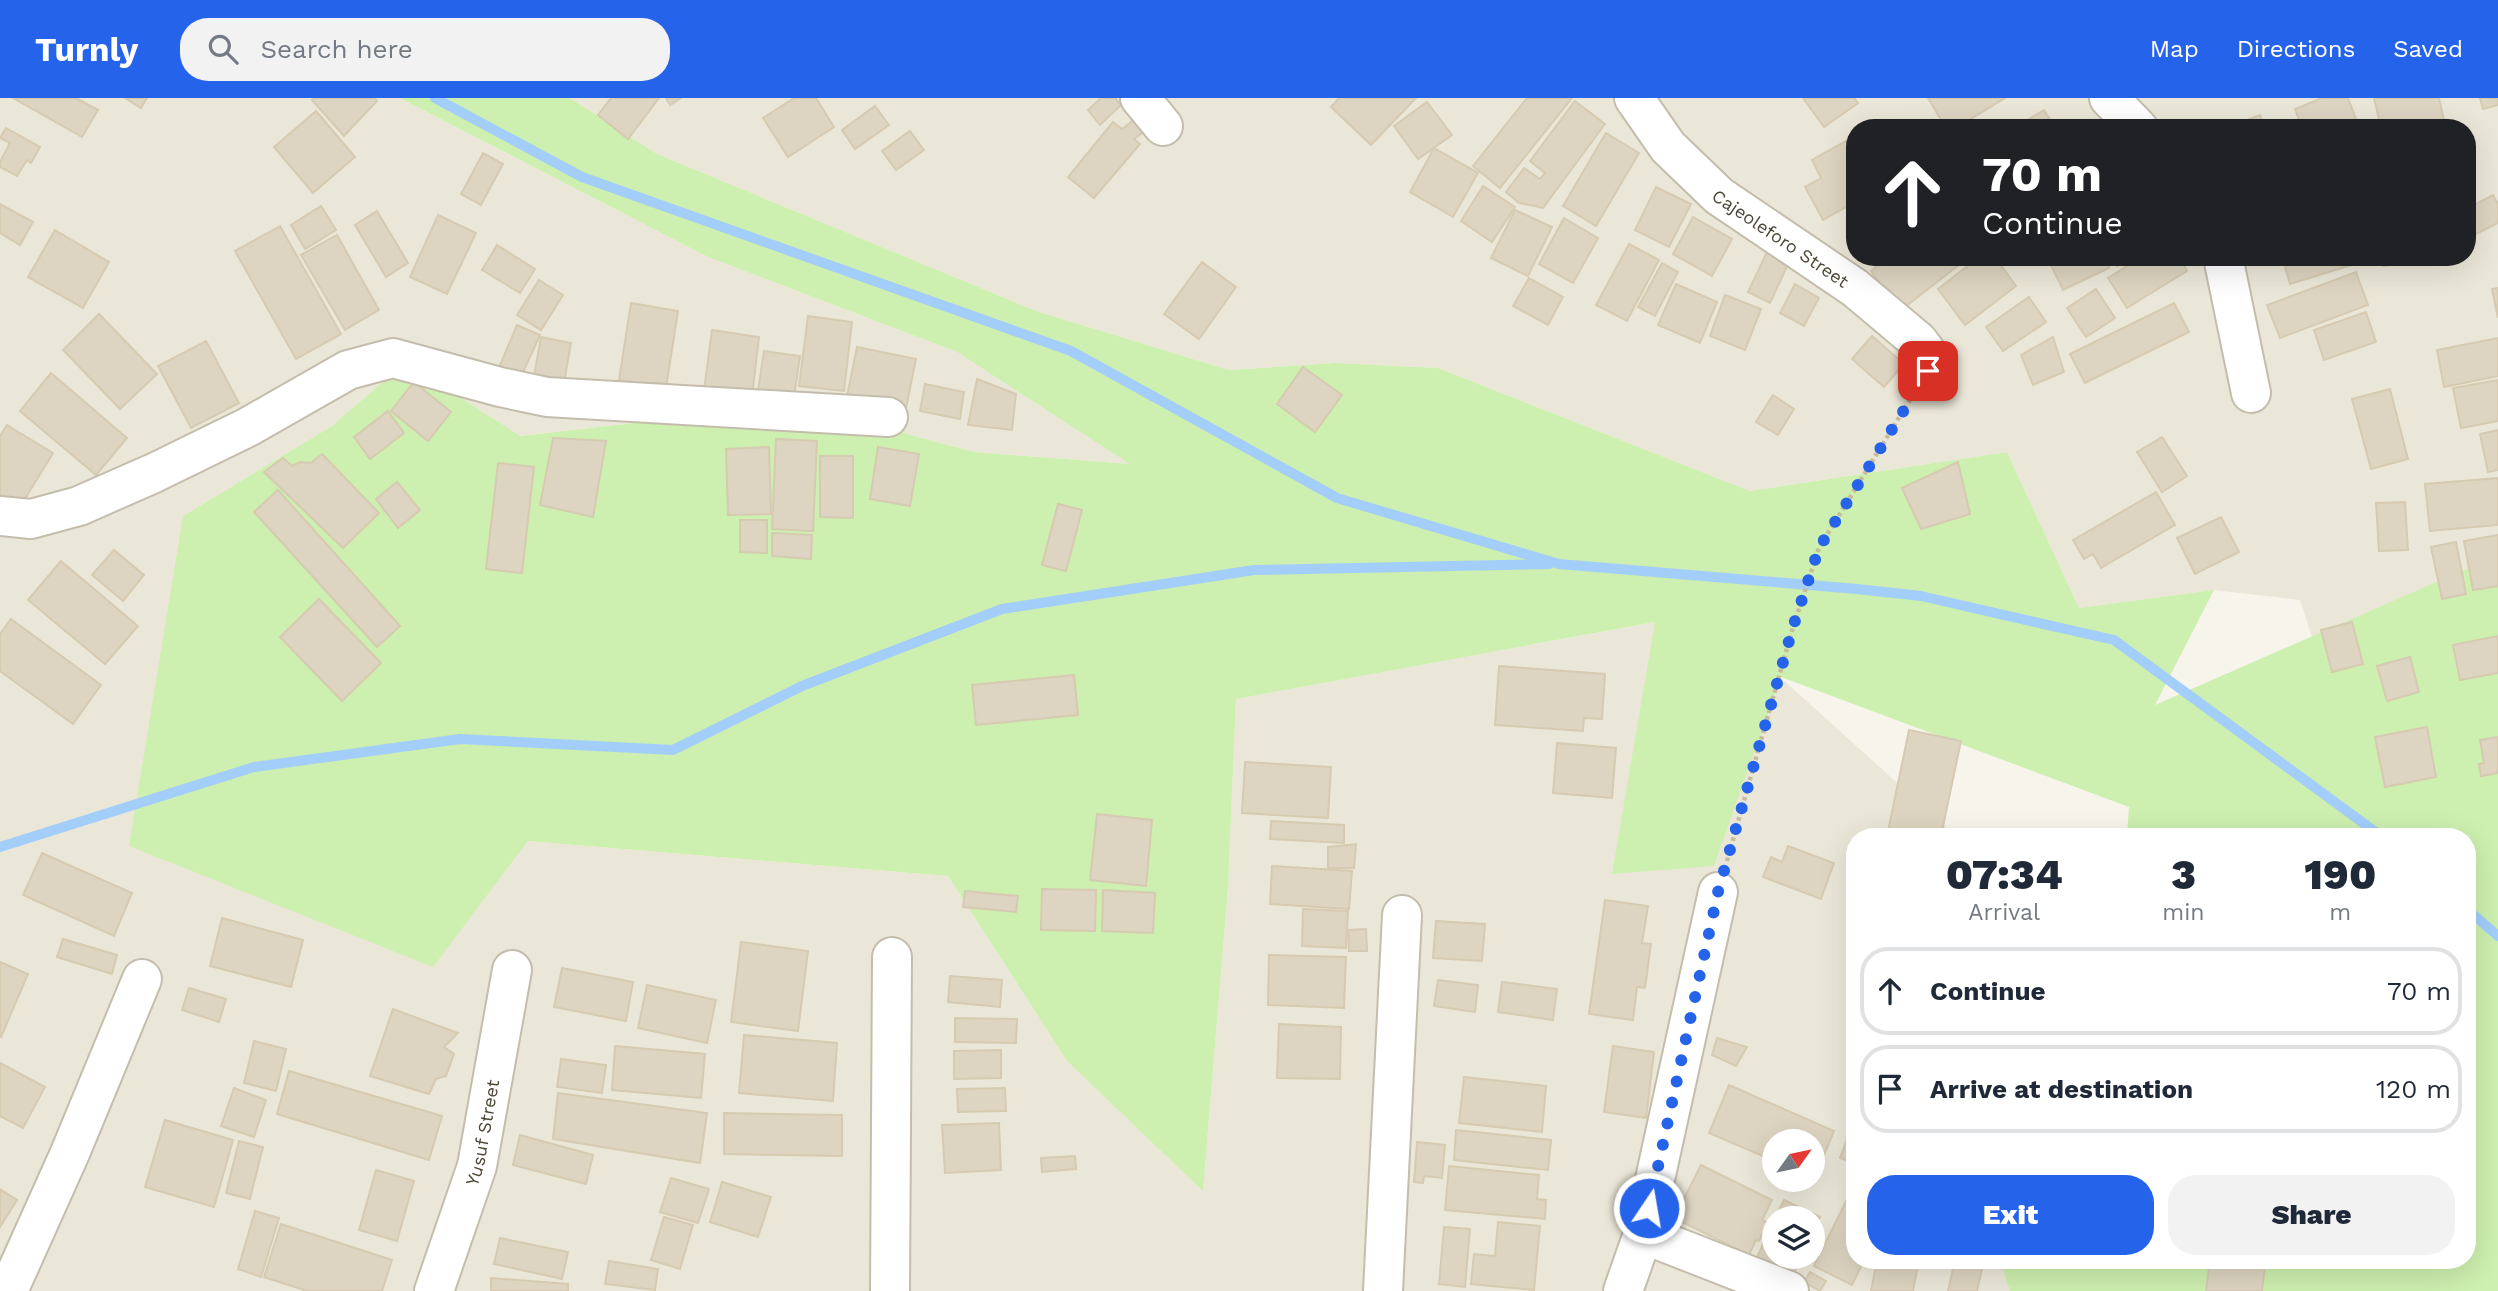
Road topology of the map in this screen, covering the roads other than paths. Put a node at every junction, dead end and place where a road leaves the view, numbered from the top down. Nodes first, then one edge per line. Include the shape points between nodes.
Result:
1 (1634, 98) edge
2 (2109, 98) edge
3 (2129, 119) edge
4 (2225, 266) edge
5 (1928, 371) road end
6 (2251, 393) dead end
7 (888, 417) dead end
8 (0, 516) edge
9 (1718, 892) road end
10 (1402, 915) dead end
11 (892, 957) dead end
12 (512, 970) dead end
13 (142, 979) dead end
14 (1643, 1234) junction
15 (8, 1291) edge
16 (434, 1291) edge
17 (890, 1291) edge
18 (1383, 1291) edge
19 (1623, 1291) edge
20 (1789, 1291) edge

1 - 5 street, Cajeoleforo Street via 1668,147 1718,196 1855,288 1918,341 1927,353
2 - 3 street
4 - 6 street
7 - 8 street via 547,397 393,358 348,370 248,427 79,506 31,519
9 - 14 street
10 - 18 street
11 - 17 street
12 - 16 street, Yusuf Street via 477,1166
13 - 15 street
14 - 19 street
14 - 20 street

